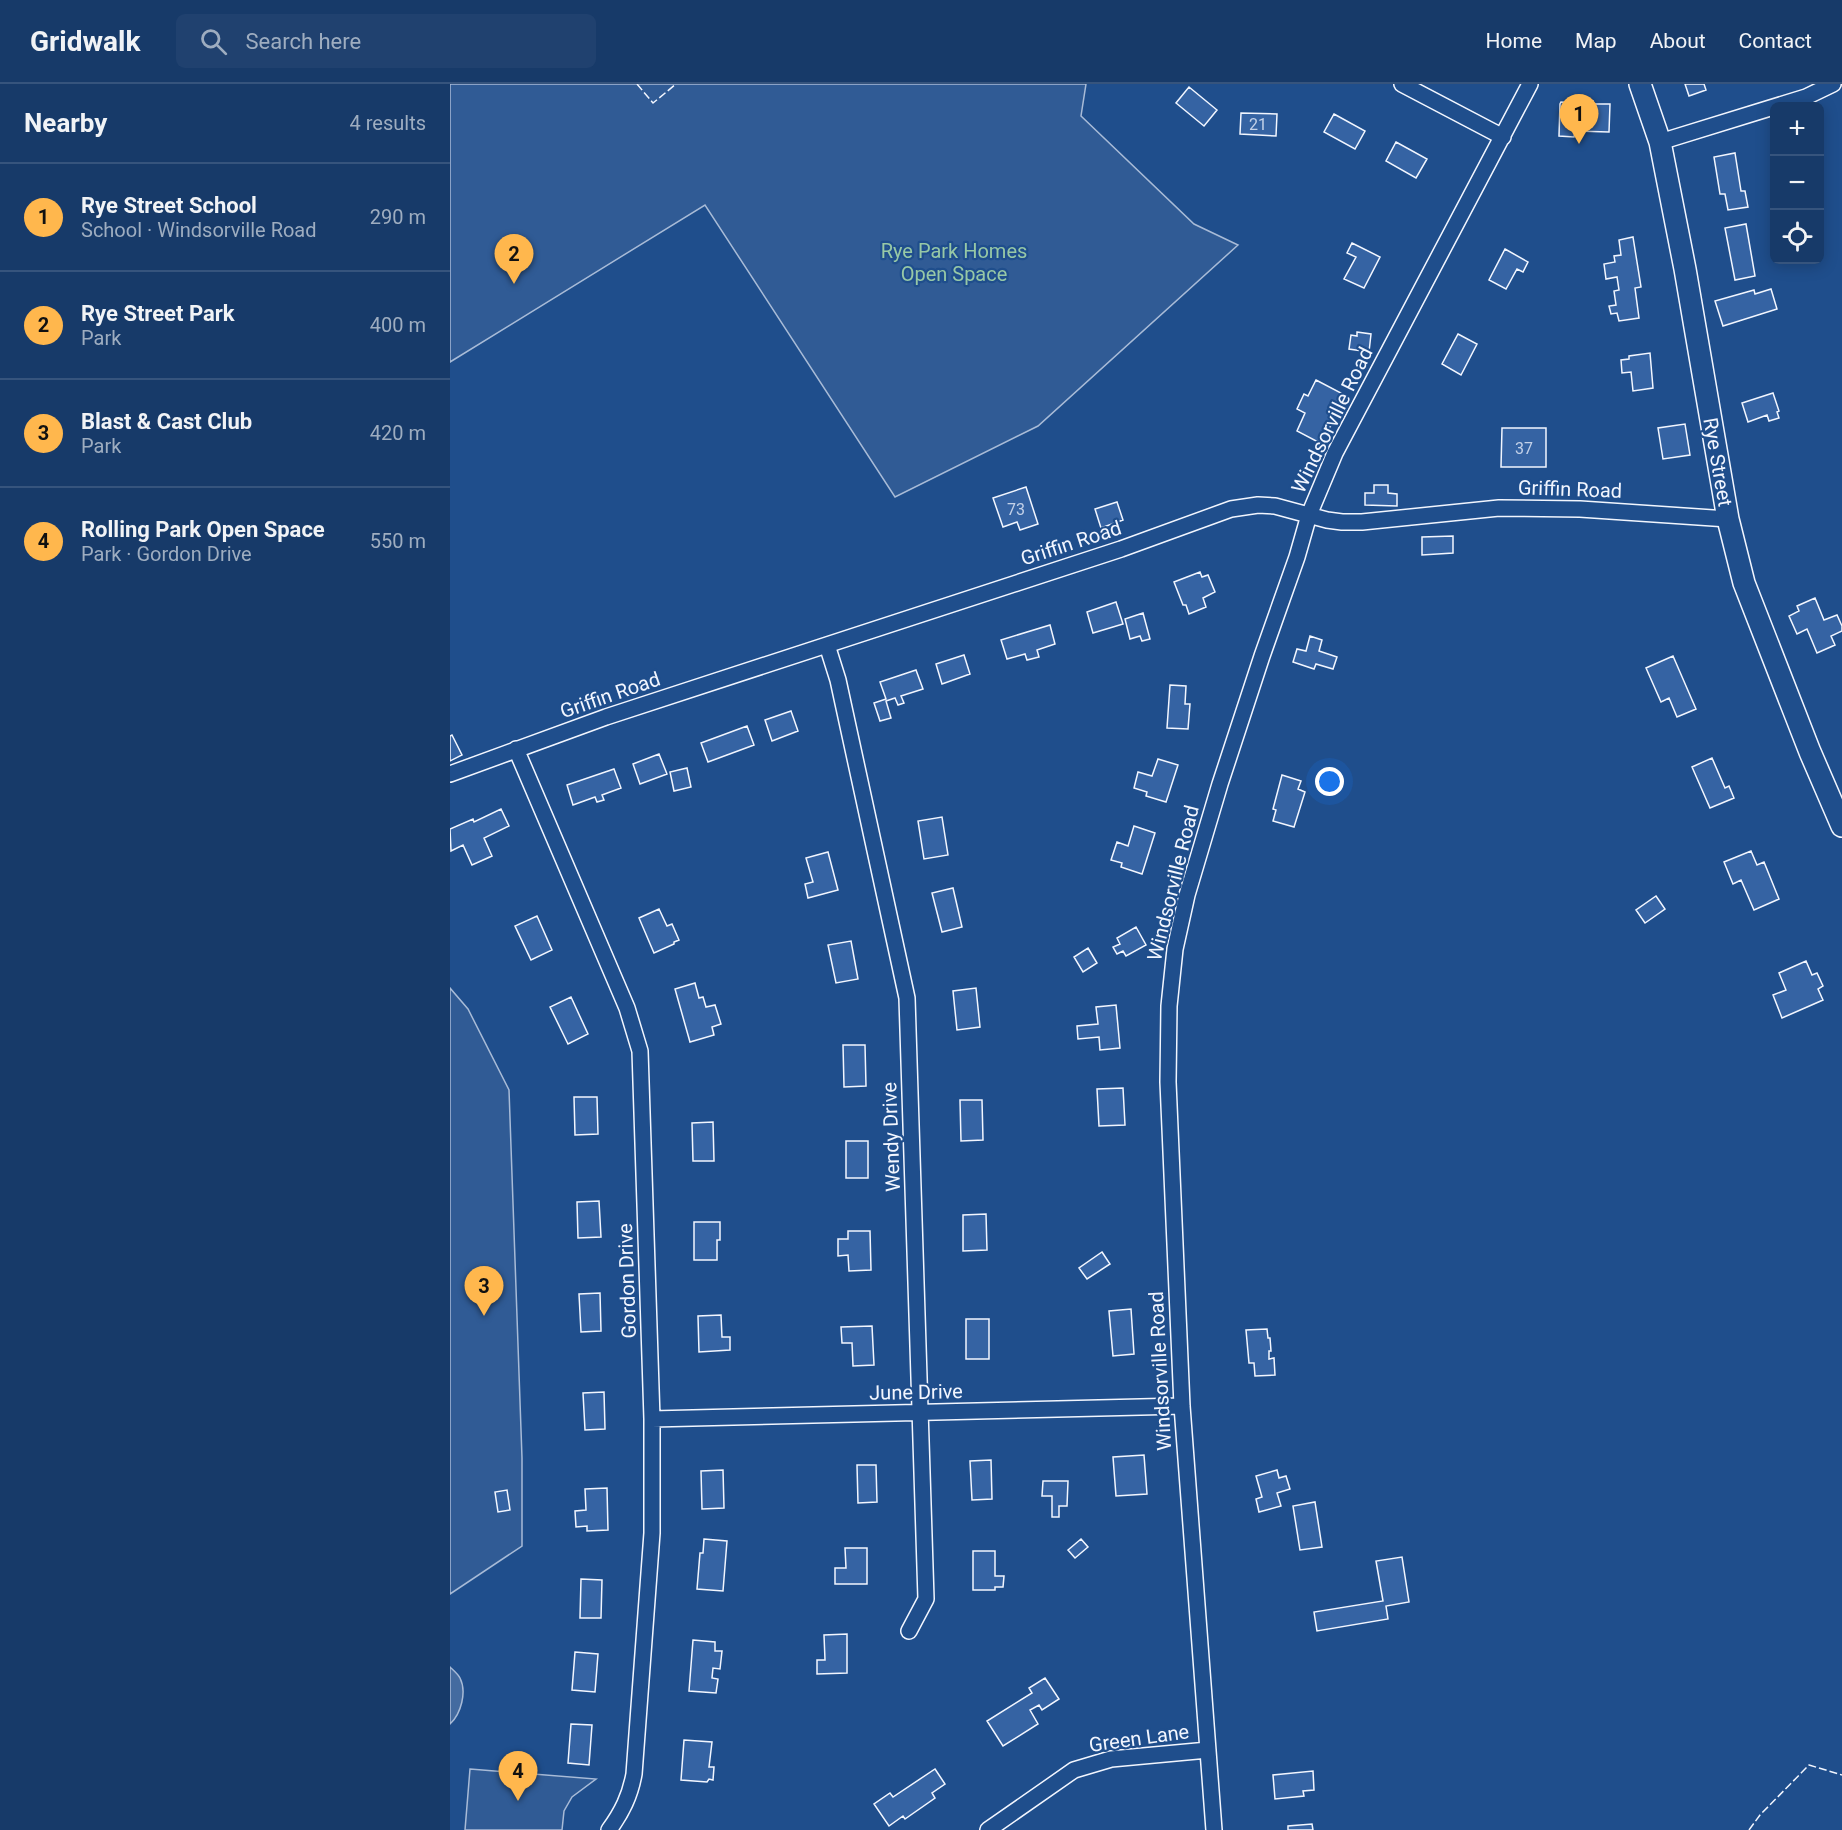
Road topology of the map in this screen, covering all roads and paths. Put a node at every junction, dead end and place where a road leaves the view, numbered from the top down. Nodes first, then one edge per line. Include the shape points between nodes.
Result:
1 (1402, 84) edge
2 (1530, 84) edge
3 (1640, 84) edge
4 (1833, 84) edge
5 (1503, 137) junction
6 (1660, 142) junction
7 (1309, 515) junction
8 (1728, 519) junction
9 (827, 645) junction
10 (516, 749) junction
11 (450, 774) edge
12 (1842, 826) edge
13 (1182, 1406) junction
14 (921, 1412) junction
15 (652, 1419) junction
16 (909, 1631) dead end
17 (1208, 1750) junction
18 (609, 1830) edge
19 (988, 1830) edge
20 (1214, 1830) edge

1 - 5 street
2 - 5 street, Windsorville Road
3 - 6 street, Rye Street
4 - 6 street via 1806,97
5 - 7 street, Windsorville Road via 1335,453
6 - 8 street, Rye Street
7 - 8 street, Griffin Road via 1362,522 1499,508
7 - 9 street, Griffin Road via 1275,506 1231,509
7 - 13 street, Windsorville Road via 1220,783 1175,949 1168,1082
8 - 12 street, Rye Street via 1744,583
9 - 10 street, Griffin Road
9 - 14 street, Wendy Drive via 907,998
10 - 11 street, Griffin Road
10 - 15 street, Gordon Drive via 627,1008 640,1050
13 - 14 street, June Drive
13 - 17 street, Windsorville Road
14 - 15 street, June Drive
14 - 16 street, Wendy Drive via 926,1599
15 - 18 street, Gordon Drive via 652,1533 634,1774 626,1805
17 - 19 street, Green Lane via 1111,1760 1074,1770
17 - 20 street, Windsorville Road

